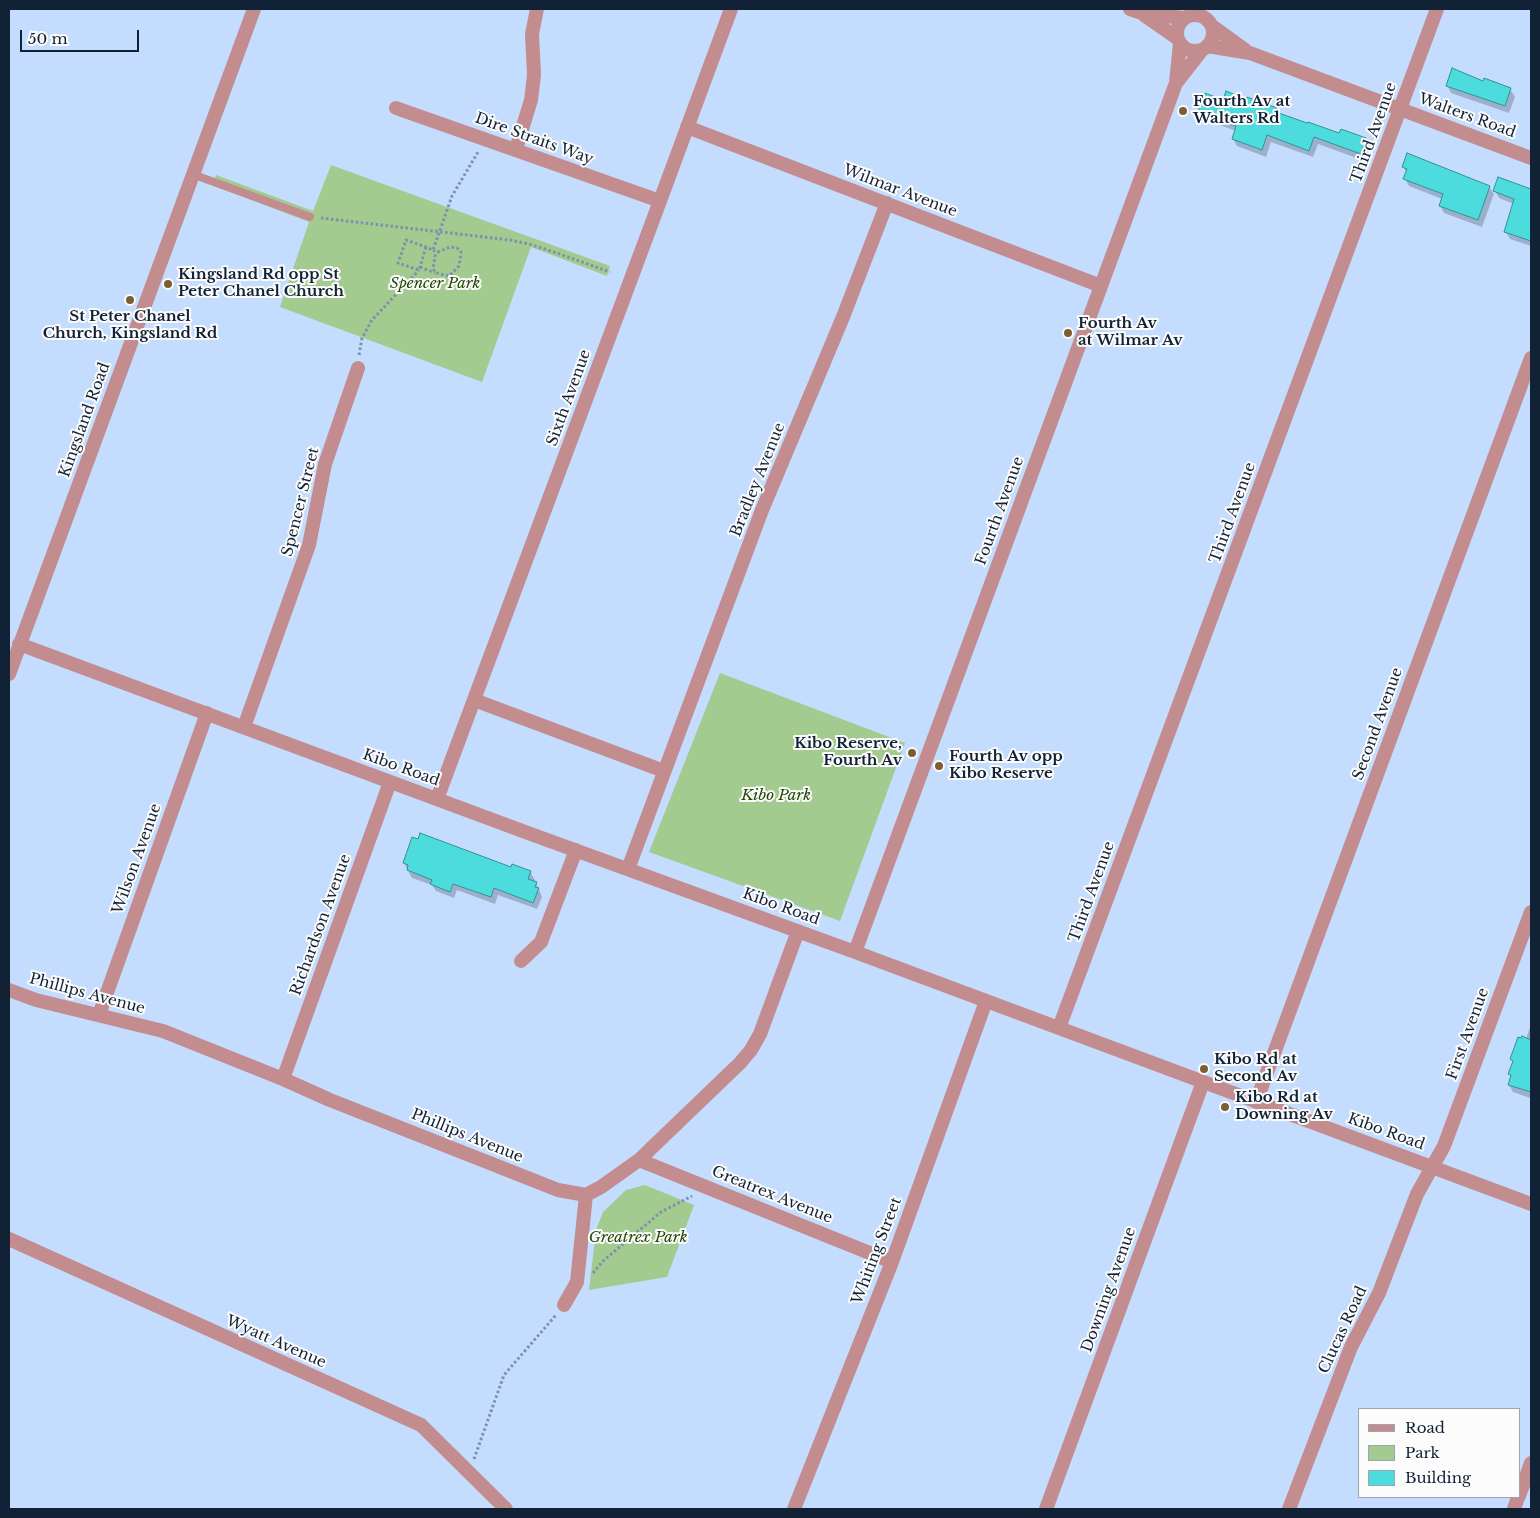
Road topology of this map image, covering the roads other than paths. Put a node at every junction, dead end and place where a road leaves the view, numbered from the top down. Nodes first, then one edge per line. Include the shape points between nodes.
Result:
1 (254, 9) edge
2 (537, 9) edge
3 (730, 9) edge
4 (1212, 9) edge
5 (1437, 9) edge
6 (1134, 10) edge
7 (1189, 14) edge
8 (1211, 25) junction
9 (1179, 41) junction
10 (1204, 48) junction
11 (1250, 53) junction
12 (1176, 83) junction
13 (396, 108) dead end
14 (1400, 109) junction
15 (687, 127) junction
16 (516, 150) junction
17 (1531, 158) edge
18 (192, 174) junction
19 (660, 201) junction
20 (887, 203) junction
21 (310, 217) road end
22 (1101, 286) junction
23 (1531, 358) edge
24 (358, 368) road end
25 (19, 644) junction
26 (9, 674) edge
27 (474, 700) junction
28 (207, 713) junction
29 (244, 727) junction
30 (664, 771) junction
31 (390, 782) junction
32 (437, 798) junction
33 (576, 850) junction
34 (628, 869) junction
35 (1531, 912) edge
36 (798, 931) junction
37 (855, 952) junction
38 (521, 961) dead end
39 (9, 990) edge
40 (986, 1001) junction
41 (99, 1015) junction
42 (1059, 1028) junction
43 (282, 1079) junction
44 (1203, 1082) junction
45 (1256, 1102) junction
46 (639, 1160) junction
47 (1432, 1166) junction
48 (586, 1195) junction
49 (1531, 1204) edge
50 (9, 1239) edge
51 (892, 1262) junction
52 (564, 1305) dead end
53 (1531, 1463) edge
54 (1520, 1493) edge
55 (506, 1509) edge
56 (794, 1509) edge
57 (1046, 1509) edge
58 (1289, 1509) edge

1 - 18 street, Kingsland Road
2 - 16 street via 532,34 534,75 531,100
3 - 15 street, Sixth Avenue
4 - 8 street
5 - 14 street, Third Avenue
6 - 7 street
6 - 9 street
7 - 8 street via 1202,16
7 - 9 street via 1178,27
8 - 10 street via 1213,37
8 - 11 street, Walters Road
9 - 10 street via 1190,50
9 - 12 street, Fourth Avenue
10 - 11 street, Walters Road
10 - 12 street, Fourth Avenue
11 - 14 street, Walters Road
12 - 22 street, Fourth Avenue
13 - 16 street, Dire Straits Way
14 - 17 street, Walters Road
14 - 42 street, Third Avenue
15 - 19 street, Sixth Avenue
15 - 20 street, Wilmar Avenue
16 - 19 street, Dire Straits Way
18 - 21 lane
18 - 25 street, Kingsland Road
19 - 27 street, Sixth Avenue
20 - 22 street, Wilmar Avenue
20 - 30 street, Bradley Avenue via 847,308 762,510
22 - 37 street, Fourth Avenue
23 - 45 street, Second Avenue
24 - 29 street, Spencer Street via 325,464 309,545
25 - 26 street, Kingsland Road
25 - 28 street, Kibo Road
27 - 30 street
27 - 32 street, Sixth Avenue
28 - 29 street, Kibo Road
28 - 41 street, Wilson Avenue
29 - 31 street, Kibo Road
30 - 34 street, Bradley Avenue
31 - 32 street, Kibo Road
31 - 43 street, Richardson Avenue
32 - 33 street, Kibo Road
33 - 34 street, Kibo Road
33 - 38 street via 541,942
34 - 36 street, Kibo Road
35 - 47 street, First Avenue via 1444,1146
36 - 37 street, Kibo Road
36 - 46 street via 751,1050
37 - 40 street, Kibo Road
39 - 41 street, Phillips Avenue
40 - 42 street, Kibo Road
40 - 51 street, Whiting Street
41 - 43 street, Phillips Avenue via 163,1031
42 - 44 street, Kibo Road
43 - 48 street, Phillips Avenue via 558,1190
44 - 45 street, Kibo Road
44 - 57 street, Downing Avenue
45 - 47 street, Kibo Road
46 - 48 street
46 - 51 street, Greatrex Avenue
47 - 49 street, Kibo Road
47 - 58 street, Clucas Road via 1417,1194 1379,1292 1351,1347
48 - 52 street via 577,1282
50 - 55 street, Wyatt Avenue via 421,1425
51 - 56 street, Whiting Street
53 - 54 street

